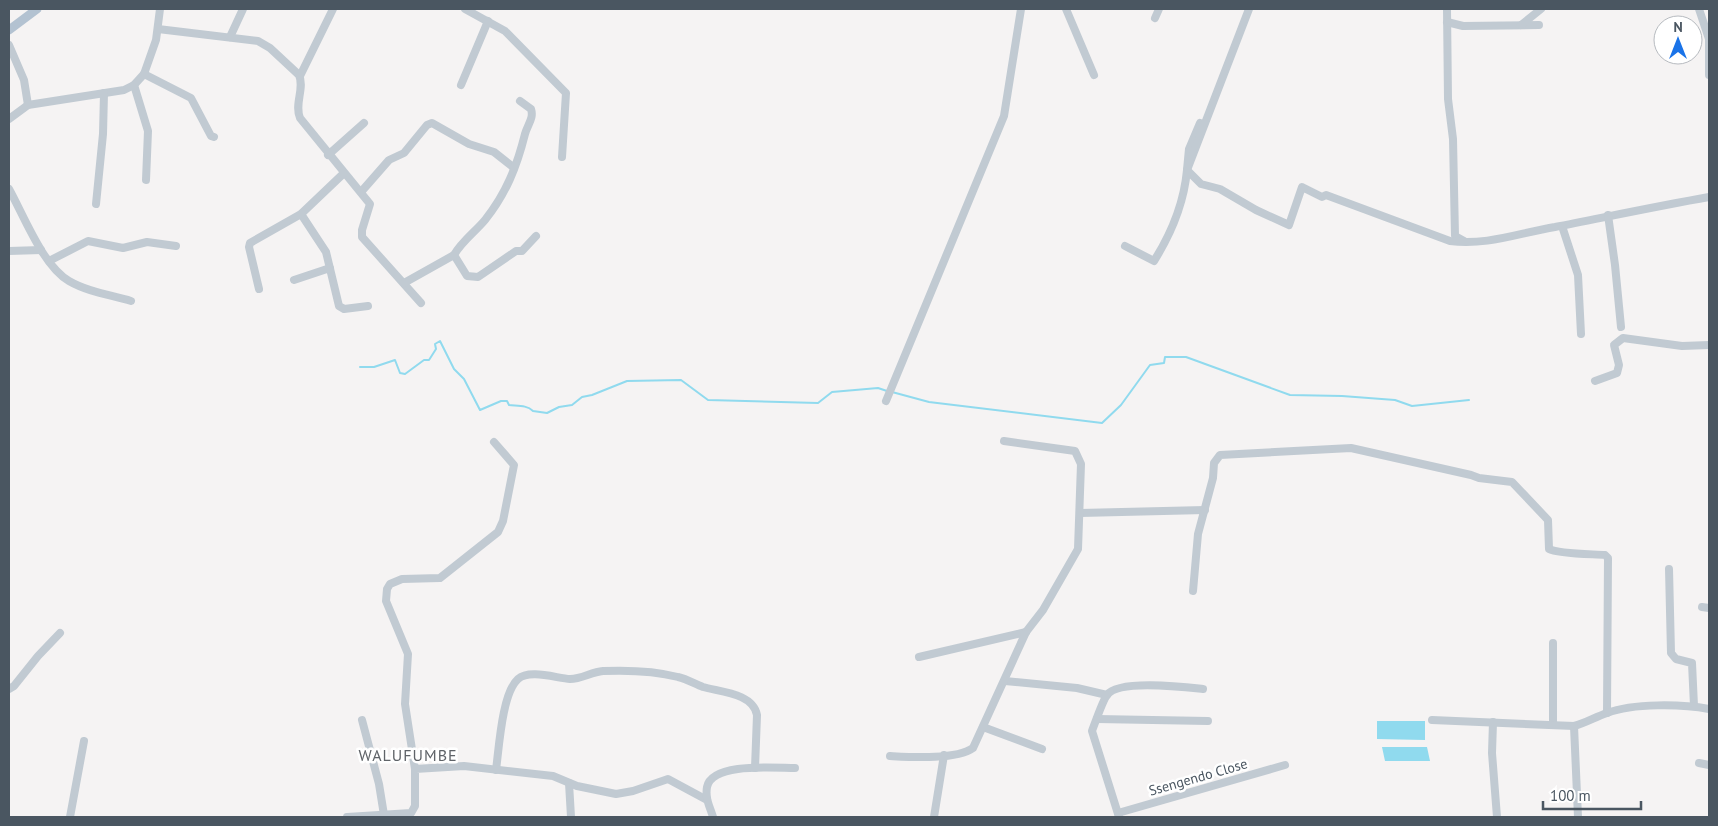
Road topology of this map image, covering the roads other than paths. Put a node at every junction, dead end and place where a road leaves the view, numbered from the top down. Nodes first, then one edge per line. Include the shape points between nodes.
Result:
1 (37, 9) edge
2 (160, 9) edge
3 (243, 9) edge
4 (333, 9) edge
5 (465, 9) edge
6 (1021, 9) edge
7 (1066, 9) edge
8 (1160, 9) edge
9 (1249, 9) edge
10 (1446, 9) edge
11 (1541, 9) edge
12 (1699, 9) edge
13 (1155, 18) dead end
14 (488, 21) junction
15 (1447, 22) junction
16 (1521, 25) junction
17 (1539, 25) dead end
18 (9, 30) edge
19 (158, 30) junction
20 (230, 37) junction
21 (9, 45) edge
22 (144, 74) junction
23 (1709, 74) edge
24 (1094, 75) dead end
25 (300, 76) junction
26 (134, 85) junction
27 (461, 85) dead end
28 (104, 93) junction
29 (520, 101) dead end
30 (28, 105) junction
31 (9, 119) edge
32 (364, 123) dead end
33 (1200, 123) dead end
34 (214, 138) dead end
35 (328, 154) junction
36 (562, 157) dead end
37 (513, 167) junction
38 (1187, 170) junction
39 (343, 174) junction
40 (146, 180) dead end
41 (9, 189) edge
42 (361, 192) junction
43 (1709, 197) edge
44 (96, 204) dead end
45 (301, 214) junction
46 (1608, 215) junction
47 (1562, 226) junction
48 (536, 236) dead end
49 (1452, 239) junction
50 (176, 246) dead end
51 (1125, 246) dead end
52 (9, 250) edge
53 (41, 250) junction
54 (454, 255) junction
55 (49, 261) junction
56 (330, 268) junction
57 (294, 280) dead end
58 (404, 283) junction
59 (259, 288) dead end
60 (131, 302) dead end
61 (421, 303) dead end
62 (368, 306) dead end
63 (1621, 328) dead end
64 (1581, 334) dead end
65 (1709, 345) edge
66 (1595, 381) dead end
67 (886, 402) dead end
68 (1004, 441) dead end
69 (494, 442) dead end
70 (1204, 510) junction
71 (1080, 513) junction
72 (1669, 569) dead end
73 (1193, 591) dead end
74 (1026, 632) junction
75 (60, 634) dead end
76 (1553, 643) dead end
77 (919, 657) dead end
78 (1006, 681) junction
79 (9, 689) edge
80 (1203, 689) dead end
81 (1107, 695) junction
82 (1694, 706) junction
83 (1709, 709) edge
84 (1607, 713) junction
85 (1097, 719) junction
86 (362, 720) dead end
87 (1432, 720) dead end
88 (1208, 721) dead end
89 (1493, 722) junction
90 (1553, 725) junction
91 (1574, 726) junction
92 (983, 727) junction
93 (84, 741) dead end
94 (1042, 750) dead end
95 (944, 755) junction
96 (890, 756) dead end
97 (1699, 763) dead end
98 (1285, 765) dead end
99 (1709, 765) edge
100 (755, 768) junction
101 (795, 768) dead end
102 (415, 769) junction
103 (496, 770) junction
104 (569, 783) junction
105 (707, 800) junction
106 (384, 815) junction
107 (1118, 815) edge
108 (70, 817) edge
109 (347, 817) edge
110 (571, 817) edge
111 (713, 817) edge
112 (934, 817) edge
113 (1497, 817) edge
114 (1578, 817) edge

1 - 18 main road
2 - 19 street
3 - 20 street
4 - 25 street
5 - 14 street
6 - 67 street via 1004,116
7 - 24 street
8 - 13 street
9 - 38 street
10 - 15 street
11 - 16 street
12 - 23 street via 1709,39
14 - 27 street
14 - 36 street via 505,31 566,94
15 - 16 street via 1463,26
15 - 49 street via 1448,99 1453,139
16 - 17 street
19 - 20 street
19 - 22 street
20 - 25 street via 262,42
21 - 30 street via 24,80
22 - 26 street
22 - 34 street via 191,98
25 - 35 street via 297,109 300,118
26 - 28 street
26 - 40 street via 148,131
28 - 30 street
28 - 44 street
29 - 37 street via 531,108 532,118
30 - 31 street
32 - 35 street
33 - 38 street via 1189,149
35 - 39 street
37 - 42 street via 494,152 469,144 432,123 404,153 390,160
37 - 54 street via 506,190
38 - 49 street via 1201,184 1220,189 1289,225 1302,187 1322,197 1326,195
38 - 51 street via 1178,212 1154,261
39 - 42 street
39 - 45 street
41 - 53 street
42 - 58 street via 370,204 362,237
43 - 46 street
45 - 56 street via 326,252
45 - 59 street via 249,245
46 - 47 street
46 - 63 street
47 - 49 street via 1468,243
47 - 64 street via 1578,275
48 - 54 street via 522,251 516,251 478,277 467,276
50 - 55 street via 147,242 122,248 88,241
52 - 53 street
53 - 55 street
54 - 58 street
55 - 60 street via 68,281
56 - 57 street
56 - 62 street via 341,308
58 - 61 street
65 - 66 street via 1682,346 1623,338 1614,345 1619,365 1617,374
68 - 71 street via 1075,451 1081,464
69 - 102 street via 514,465 498,532 440,578 402,579 387,589 386,601 408,654 405,704
70 - 71 street
70 - 73 street via 1198,534
70 - 84 street via 1214,463 1220,455 1351,448 1479,478 1512,482 1548,520 1548,549 1555,553 1607,556
71 - 74 street via 1078,549 1043,610
72 - 82 street via 1671,653 1676,659 1692,663
74 - 77 street
74 - 78 street
75 - 79 street
76 - 90 street
78 - 81 street via 1077,688
78 - 92 street
80 - 81 street via 1153,685 1118,689
81 - 85 street
82 - 83 street
82 - 84 street via 1643,707
84 - 91 street
85 - 88 street
85 - 107 street via 1092,730
86 - 106 street
87 - 89 street
89 - 90 street
89 - 113 street
90 - 91 street
91 - 114 street
92 - 94 street
92 - 95 street via 969,751
93 - 108 street
95 - 96 street
95 - 112 street
97 - 99 street
98 - 107 street, Ssengendo Close
100 - 101 street
100 - 103 street via 757,715 750,702 672,675 604,671 577,678 531,674 517,679 506,706
100 - 105 street via 718,773 708,783
102 - 103 street via 454,766
102 - 106 street via 413,810 408,814
103 - 104 street via 554,776
104 - 105 street via 623,794 668,778
104 - 110 street
105 - 111 street
106 - 109 street

